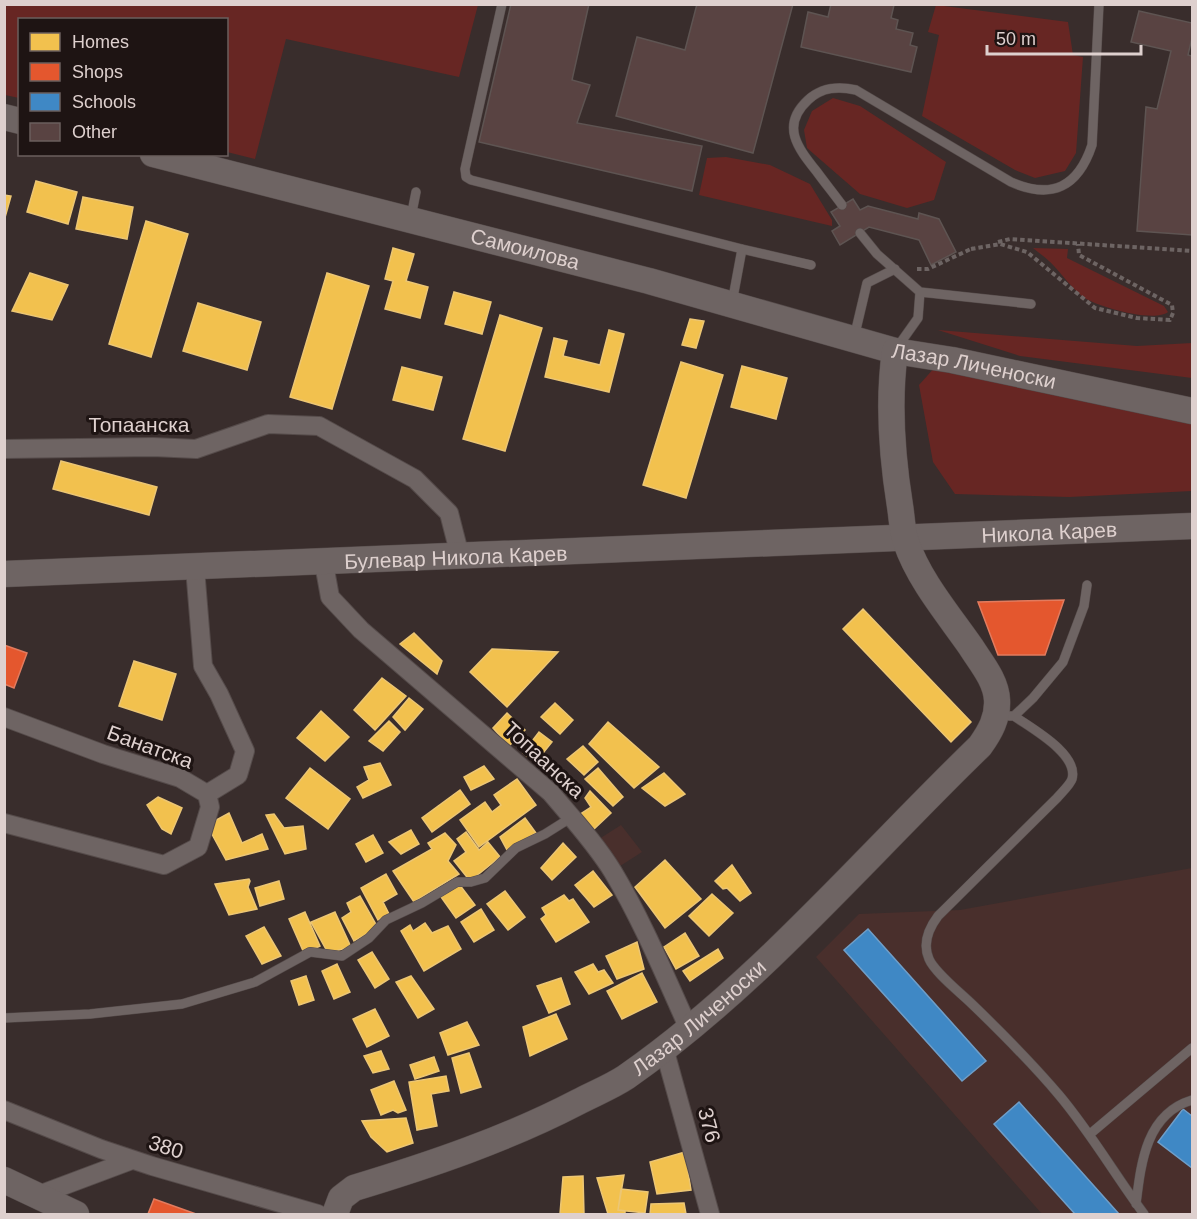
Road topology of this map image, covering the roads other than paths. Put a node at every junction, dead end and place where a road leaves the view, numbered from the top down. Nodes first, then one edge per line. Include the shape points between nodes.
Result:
1 (502, 4) edge
2 (1099, 4) edge
3 (161, 156) edge
4 (416, 192) dead end
5 (842, 206) dead end
6 (410, 220) junction
7 (860, 233) dead end
8 (742, 249) junction
9 (811, 265) dead end
10 (895, 269) junction
11 (920, 292) junction
12 (732, 304) junction
13 (1031, 304) dead end
14 (854, 338) junction
15 (895, 351) junction
16 (1192, 411) edge
17 (4, 449) edge
18 (1192, 526) edge
19 (905, 539) junction
20 (460, 556) junction
21 (324, 564) junction
22 (195, 568) junction
23 (4, 574) edge
24 (1087, 585) dead end
25 (4, 717) edge
26 (1005, 717) junction
27 (207, 794) junction
28 (572, 817) junction
29 (4, 823) edge
30 (4, 1018) edge
31 (689, 1029) junction
32 (664, 1048) junction
33 (1192, 1048) edge
34 (1192, 1100) edge
35 (4, 1110) edge
36 (1090, 1134) junction
37 (132, 1160) junction
38 (4, 1180) edge
39 (36, 1196) junction
40 (1136, 1204) junction
41 (76, 1215) edge
42 (318, 1215) edge
43 (335, 1215) edge
44 (710, 1215) edge
45 (1144, 1215) edge

1 - 8 lane via 466,177
2 - 5 lane via 1092,146 1074,179 1049,191 1024,188 856,90 827,88 798,111 794,136 804,156
3 - 6 street, Самоилова
4 - 6 lane
6 - 12 street, Самоилова
7 - 10 lane
8 - 9 lane
8 - 12 lane
10 - 11 lane
10 - 14 lane via 867,283
11 - 13 lane
11 - 15 lane via 918,318
12 - 14 street, Самоилова
14 - 15 street, Самоилова
15 - 16 street, Лазар Личеноски
15 - 19 street, Лазар Личеноски via 891,376 894,453
17 - 20 street, Топаанска via 196,449 268,423 319,426 415,479 449,513
18 - 19 street, Никола Карев
19 - 20 street, Булевар Никола Карев
19 - 26 street, Лазар Личеноски via 924,578 990,678
20 - 21 street, Булевар Никола Карев
21 - 22 street, Булевар Никола Карев
21 - 28 street, Топаанска via 330,597 361,630 551,793
22 - 23 street, Булевар Никола Карев
22 - 27 street via 203,666 244,751 238,776
24 - 26 lane, Лазар Личеноски via 1084,606 1063,662 1033,698
25 - 27 street, Банатска via 180,778
26 - 31 street, Лазар Личеноски via 790,937
26 - 36 lane via 1066,756 1073,768 1072,780 938,916 928,930 929,959 1038,1072
27 - 29 street, Банатска via 210,807 198,847 164,865
28 - 30 lane via 516,848 485,878 457,882 386,920 369,938 342,956 310,952 255,982 182,1004
28 - 31 street, Топаанска via 612,870
31 - 32 street, Лазар Личеноски
32 - 43 street, Лазар Личеноски via 624,1078 558,1112 487,1143 354,1188 341,1198
32 - 44 street, 376
33 - 36 lane
34 - 40 lane via 1169,1111 1151,1135
35 - 37 street, 380
36 - 40 lane
37 - 39 street
37 - 42 street, 380
38 - 39 street
39 - 41 street
40 - 45 lane

